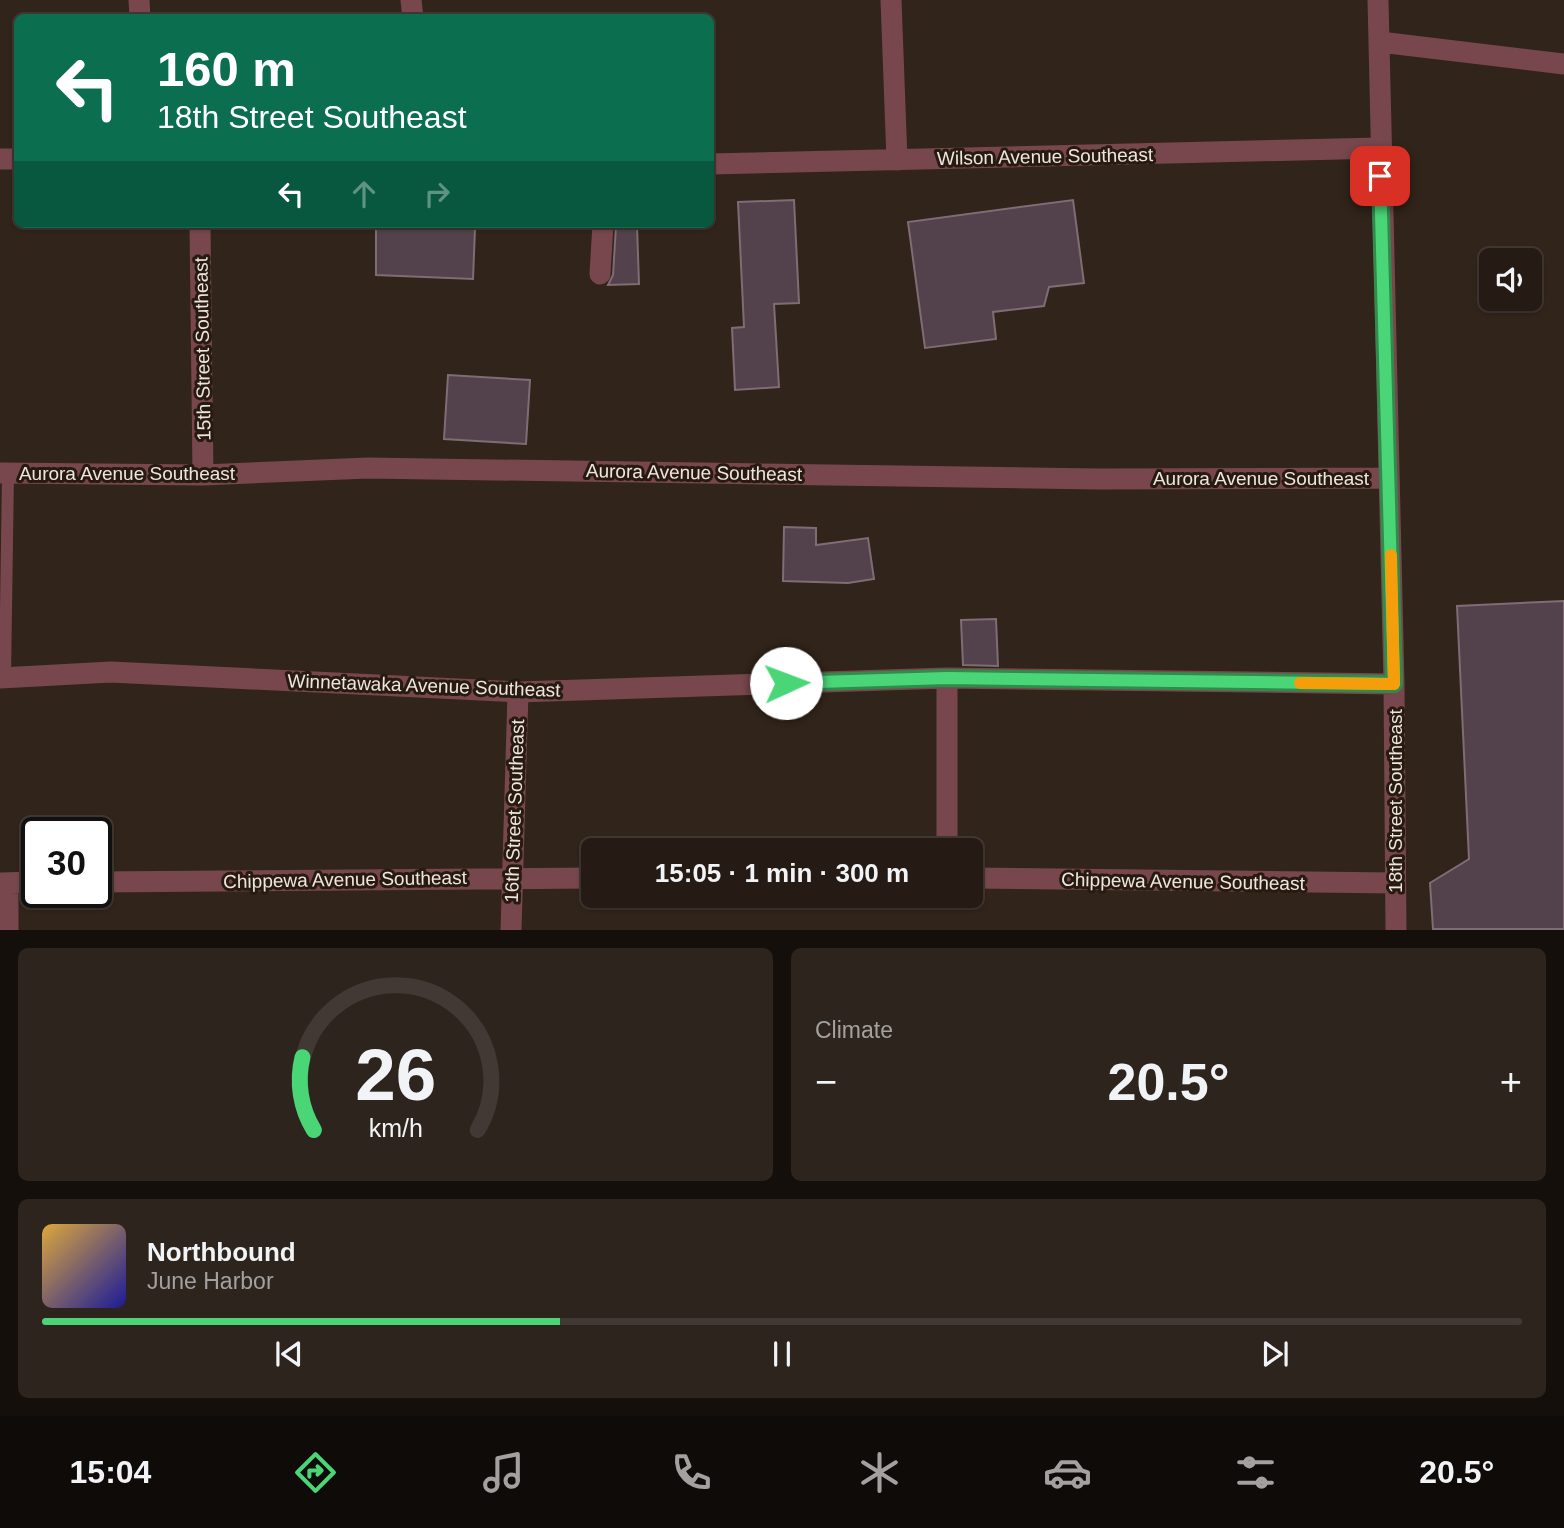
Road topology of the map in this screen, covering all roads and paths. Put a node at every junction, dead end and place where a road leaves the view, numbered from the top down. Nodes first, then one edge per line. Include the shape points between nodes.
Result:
1 (891, 0) edge
2 (1378, 0) edge
3 (1380, 42) junction
4 (1564, 64) edge
5 (1380, 148) junction
6 (897, 160) junction
7 (714, 164) edge
8 (200, 228) edge
9 (603, 228) edge
10 (600, 274) dead end
11 (4, 473) edge
12 (203, 475) junction
13 (1389, 478) junction
14 (2, 678) edge
15 (947, 678) junction
16 (1394, 684) junction
17 (518, 692) junction
18 (947, 838) edge
19 (512, 878) junction
20 (581, 878) edge
21 (983, 878) edge
22 (112, 882) edge
23 (4, 883) edge
24 (1395, 883) junction
25 (8, 929) edge
26 (511, 929) edge
27 (1396, 929) edge

1 - 6 street
2 - 3 street, 18th Street Southeast
3 - 4 street
3 - 5 street, 18th Street Southeast
5 - 6 street, Wilson Avenue Southeast
5 - 13 street, 18th Street Southeast
6 - 7 street, Wilson Avenue Southeast
8 - 12 street, 15th Street Southeast
9 - 10 street
11 - 12 street, Aurora Avenue Southeast
11 - 14 lane
12 - 13 street, Aurora Avenue Southeast via 368,468 1098,479
13 - 16 street, 18th Street Southeast
14 - 17 street, Winnetawaka Avenue Southeast via 111,672
15 - 16 street, Winnetawaka Avenue Southeast
15 - 17 street, Winnetawaka Avenue Southeast
15 - 18 street
16 - 24 street, 18th Street Southeast
17 - 19 street, 16th Street Southeast
19 - 20 street, Chippewa Avenue Southeast
19 - 22 street, Chippewa Avenue Southeast
19 - 26 street, 16th Street Southeast
21 - 24 street, Chippewa Avenue Southeast
23 - 25 street
24 - 27 street, 18th Street Southeast

